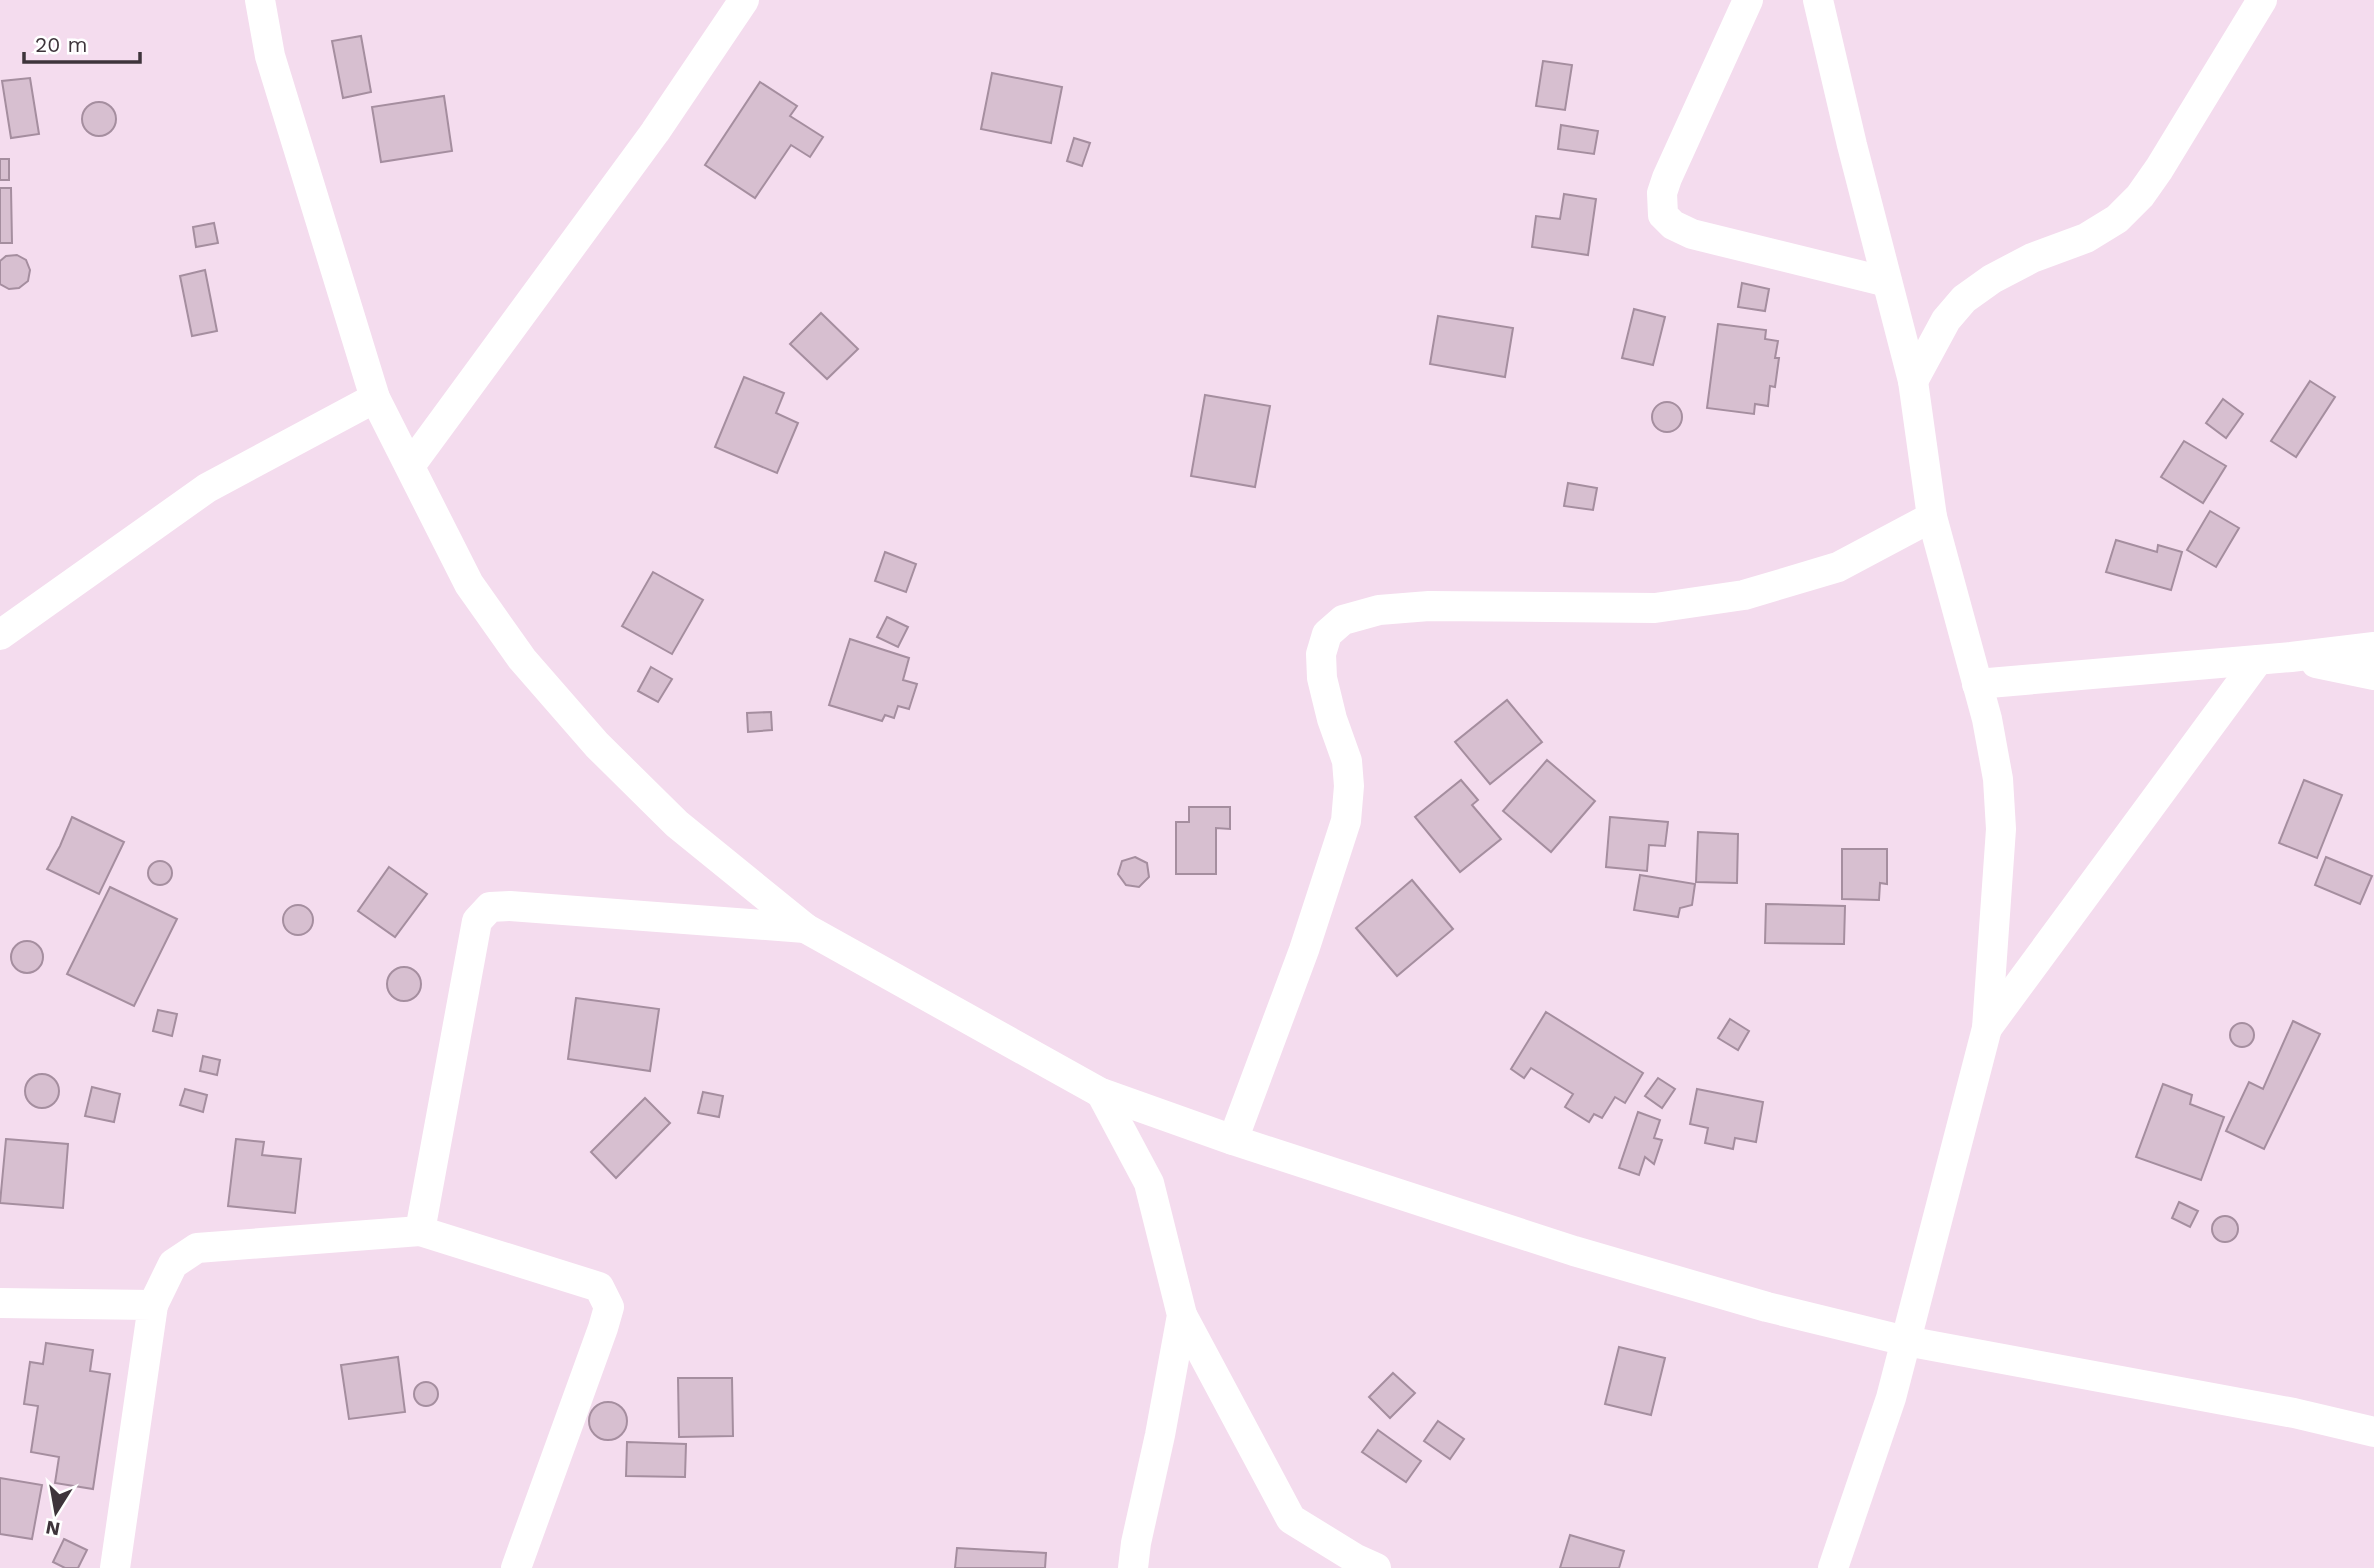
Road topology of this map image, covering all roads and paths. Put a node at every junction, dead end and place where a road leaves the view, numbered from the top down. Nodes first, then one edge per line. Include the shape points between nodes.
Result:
1 (260, 0) edge
2 (744, 0) edge
3 (1748, 0) edge
4 (1818, 0) edge
5 (2262, 0) edge
6 (1887, 282) junction
7 (1913, 381) junction
8 (375, 398) junction
9 (410, 466) junction
10 (1932, 517) junction
11 (0, 635) edge
12 (2374, 647) edge
13 (2291, 657) junction
14 (2259, 660) junction
15 (2374, 675) edge
16 (1977, 684) junction
17 (805, 928) junction
18 (1987, 1028) junction
19 (1101, 1093) junction
20 (1233, 1140) junction
21 (420, 1230) junction
22 (0, 1303) edge
23 (153, 1305) junction
24 (1182, 1315) junction
25 (1906, 1341) junction
26 (2374, 1432) edge
27 (116, 1568) edge
28 (516, 1568) edge
29 (1133, 1568) edge
30 (1376, 1568) edge
31 (1833, 1568) edge

1 - 8 street via 270,56
2 - 9 street via 655,132
3 - 6 street via 1667,178 1663,215 1692,233
4 - 6 street
5 - 7 street via 2140,196 2117,219 2086,238 2032,258 1964,299
6 - 7 street
7 - 10 street
8 - 9 street
8 - 11 street via 207,488
9 - 17 street via 469,584 522,659 597,745 677,824
10 - 16 street
10 - 20 street via 1838,567 1744,596 1655,608 1429,606 1379,610 1343,620 1327,634 1321,654 1322,678 1347,761 1346,821
12 - 13 street
13 - 14 street
13 - 15 street
14 - 16 street
14 - 18 street
16 - 18 street via 1998,779 2001,829
17 - 19 street
17 - 21 street via 490,907 477,921
18 - 25 street
19 - 20 street
19 - 24 street via 1149,1184
20 - 25 street via 1574,1251 1767,1307
21 - 23 street via 197,1248 173,1264
21 - 28 street via 599,1287 608,1307
22 - 23 street
23 - 27 street
24 - 29 street
24 - 30 street via 1291,1519
25 - 26 street
25 - 31 street

